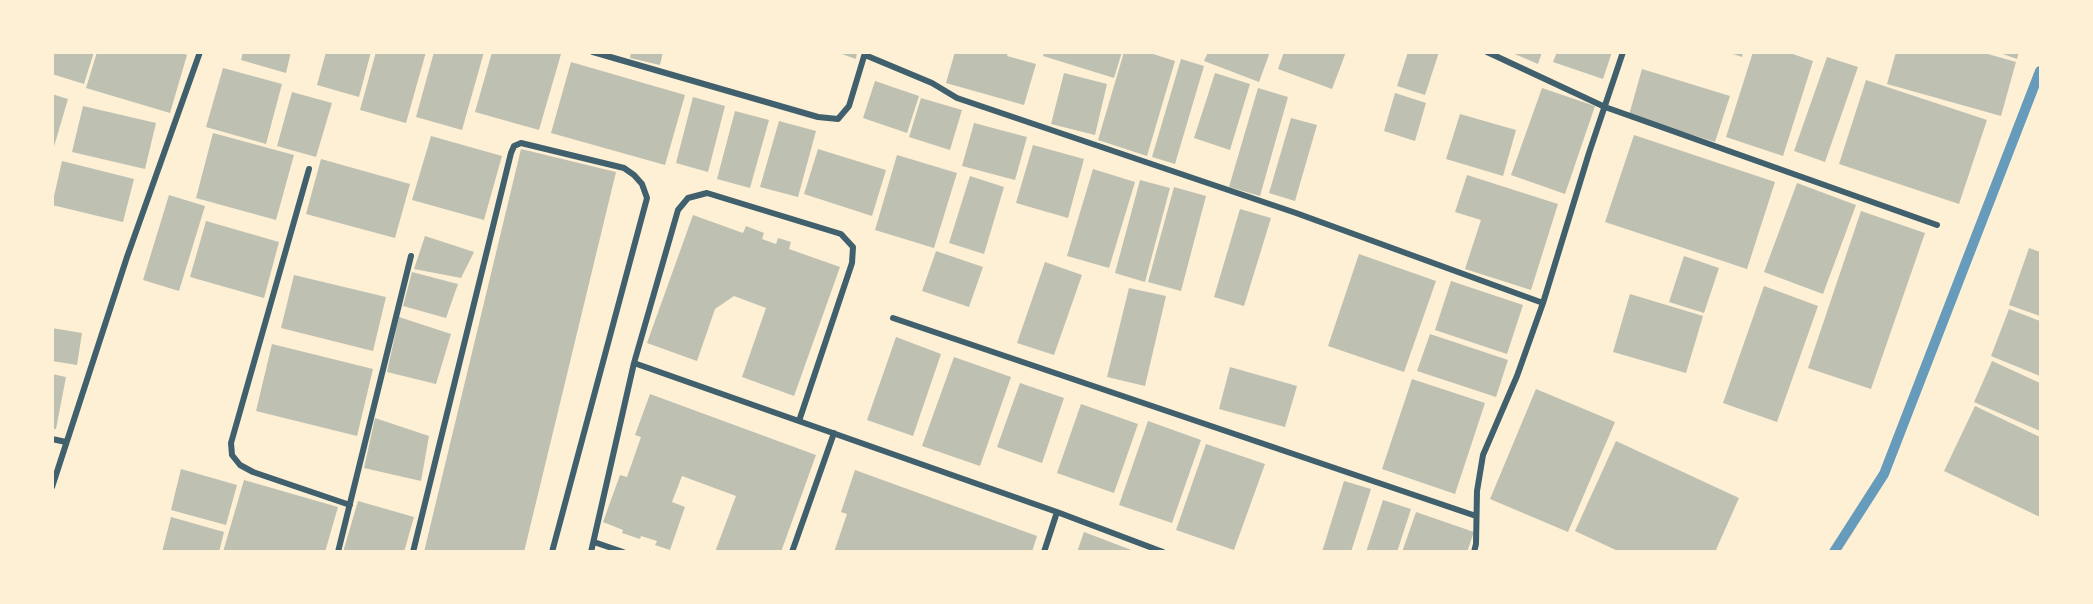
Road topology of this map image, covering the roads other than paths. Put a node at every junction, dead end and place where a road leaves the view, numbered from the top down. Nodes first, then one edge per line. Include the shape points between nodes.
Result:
1 (200, 52) edge
2 (593, 52) edge
3 (1487, 52) edge
4 (1623, 52) edge
5 (865, 54) edge
6 (1605, 107) junction
7 (309, 169) dead end
8 (1937, 225) dead end
9 (411, 256) dead end
10 (1543, 303) junction
11 (893, 318) dead end
12 (634, 363) junction
13 (800, 421) junction
14 (834, 433) junction
15 (52, 440) edge
16 (66, 442) junction
17 (52, 487) edge
18 (350, 505) junction
19 (1057, 512) junction
20 (1476, 516) junction
21 (594, 542) junction
22 (338, 552) edge
23 (413, 552) edge
24 (552, 552) edge
25 (591, 552) edge
26 (622, 552) edge
27 (792, 552) edge
28 (1044, 552) edge
29 (1163, 552) edge
30 (1474, 552) edge

1 - 16 street
2 - 5 street via 818,117 838,119 849,106
3 - 6 street
4 - 6 street
5 - 10 street via 957,98 1296,213
6 - 8 street
6 - 10 street
7 - 18 street via 231,443 232,455 253,472
9 - 18 street
10 - 20 street via 1483,455
11 - 20 street
12 - 13 street
12 - 13 street via 678,210 688,198 707,193 841,234 853,247 852,263
12 - 21 street
13 - 14 street
14 - 19 street
14 - 27 street
15 - 16 street
16 - 17 street
18 - 22 street
19 - 28 street
19 - 29 street
20 - 30 street
21 - 25 street
21 - 26 street
23 - 24 street via 511,153 521,143 624,168 642,184 647,198

